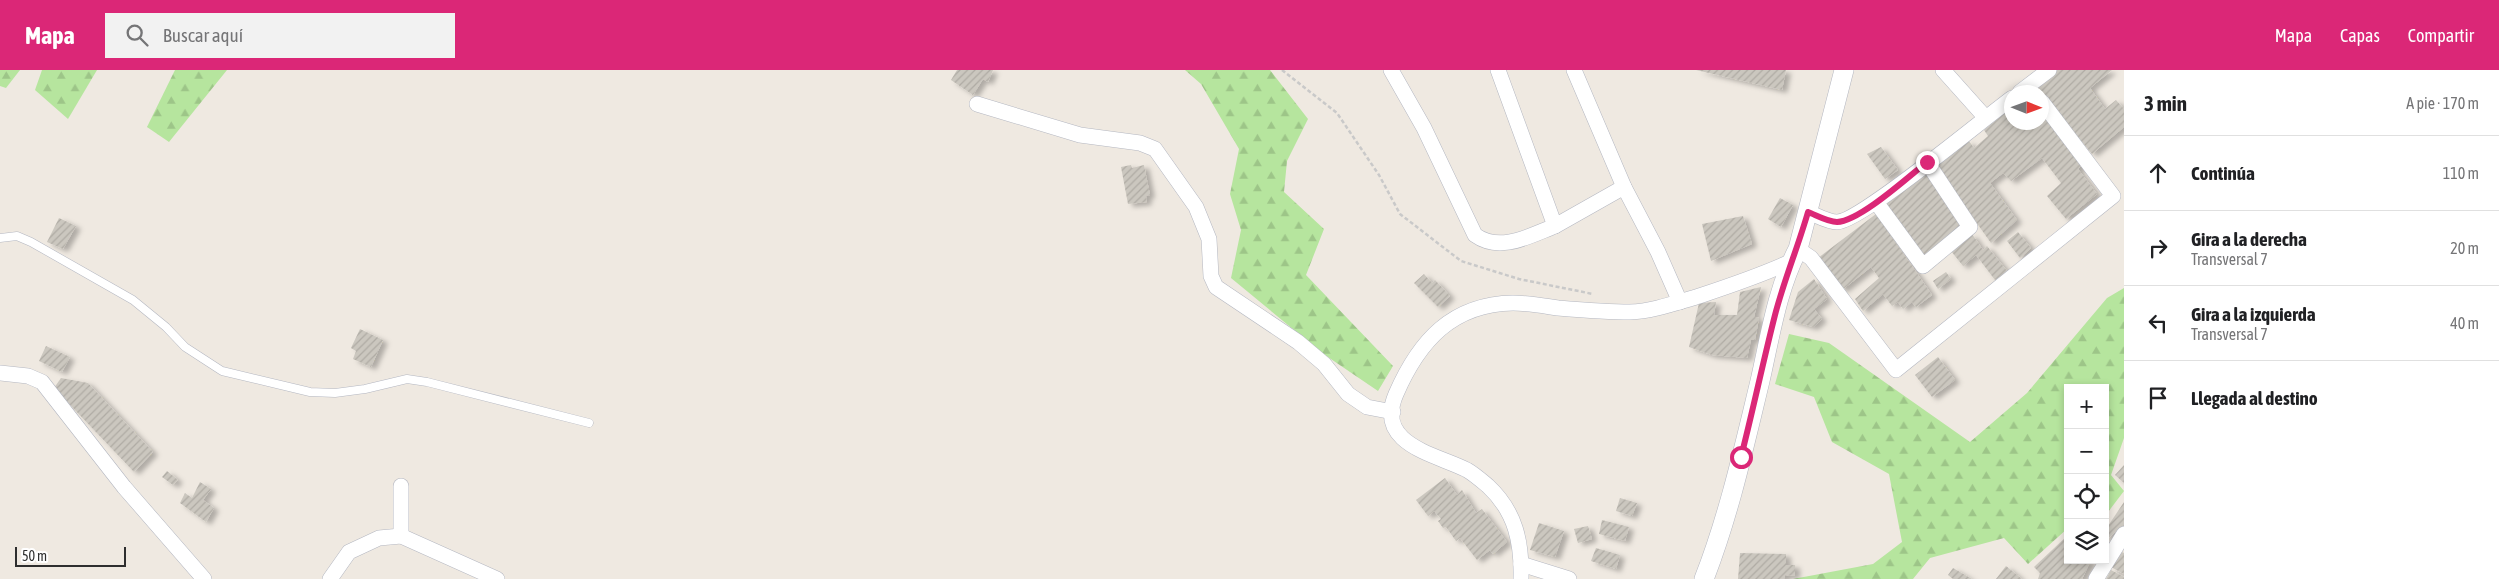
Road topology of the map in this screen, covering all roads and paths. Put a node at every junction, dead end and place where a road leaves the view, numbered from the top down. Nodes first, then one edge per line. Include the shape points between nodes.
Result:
1 (1391, 70) edge
2 (1498, 70) edge
3 (1574, 70) edge
4 (1943, 70) edge
5 (2049, 70) edge
6 (1842, 76) edge
7 (2033, 85) edge
8 (977, 104) dead end
9 (2004, 104) edge
10 (2049, 110) edge
11 (1986, 117) junction
12 (1927, 162) junction
13 (1624, 187) junction
14 (2118, 191) edge
15 (1876, 202) junction
16 (1808, 212) junction
17 (1555, 226) junction
18 (0, 238) edge
19 (1795, 255) junction
20 (1680, 302) junction
21 (0, 373) edge
22 (1393, 412) junction
23 (589, 423) dead end
24 (401, 486) dead end
25 (2124, 534) edge
26 (401, 536) junction
27 (1521, 572) edge
28 (204, 579) edge
29 (330, 579) edge
30 (497, 579) edge
31 (1569, 579) edge
32 (1704, 579) edge
33 (2096, 579) edge

1 - 17 street via 1424,128 1475,235 1485,243 1499,244
2 - 17 street
3 - 13 street
4 - 11 street
5 - 7 street
6 - 16 street
8 - 22 street via 1080,135 1155,149 1196,207 1209,239 1211,276 1216,288 1298,342 1324,364 1348,394 1366,406
9 - 11 street
10 - 14 street
11 - 12 street
12 - 15 street
12 - 15 street via 1970,227 1923,266
13 - 17 street
13 - 20 street
14 - 19 street via 1896,370 1811,258
15 - 16 street via 1850,219 1836,222
16 - 19 street
18 - 23 lane via 17,236 30,242 133,300 185,347 222,371 310,392 365,389 407,379
19 - 20 street via 1753,279
19 - 32 street via 1775,314 1741,457
20 - 22 street via 1631,312 1515,303 1471,309 1441,328 1418,351 1394,398
21 - 28 street via 28,376 42,382 124,486
22 - 27 street via 1396,430 1408,444 1468,470 1489,487 1518,531
24 - 26 street
25 - 33 street
26 - 29 street via 379,538 349,552
26 - 30 street
27 - 31 street

